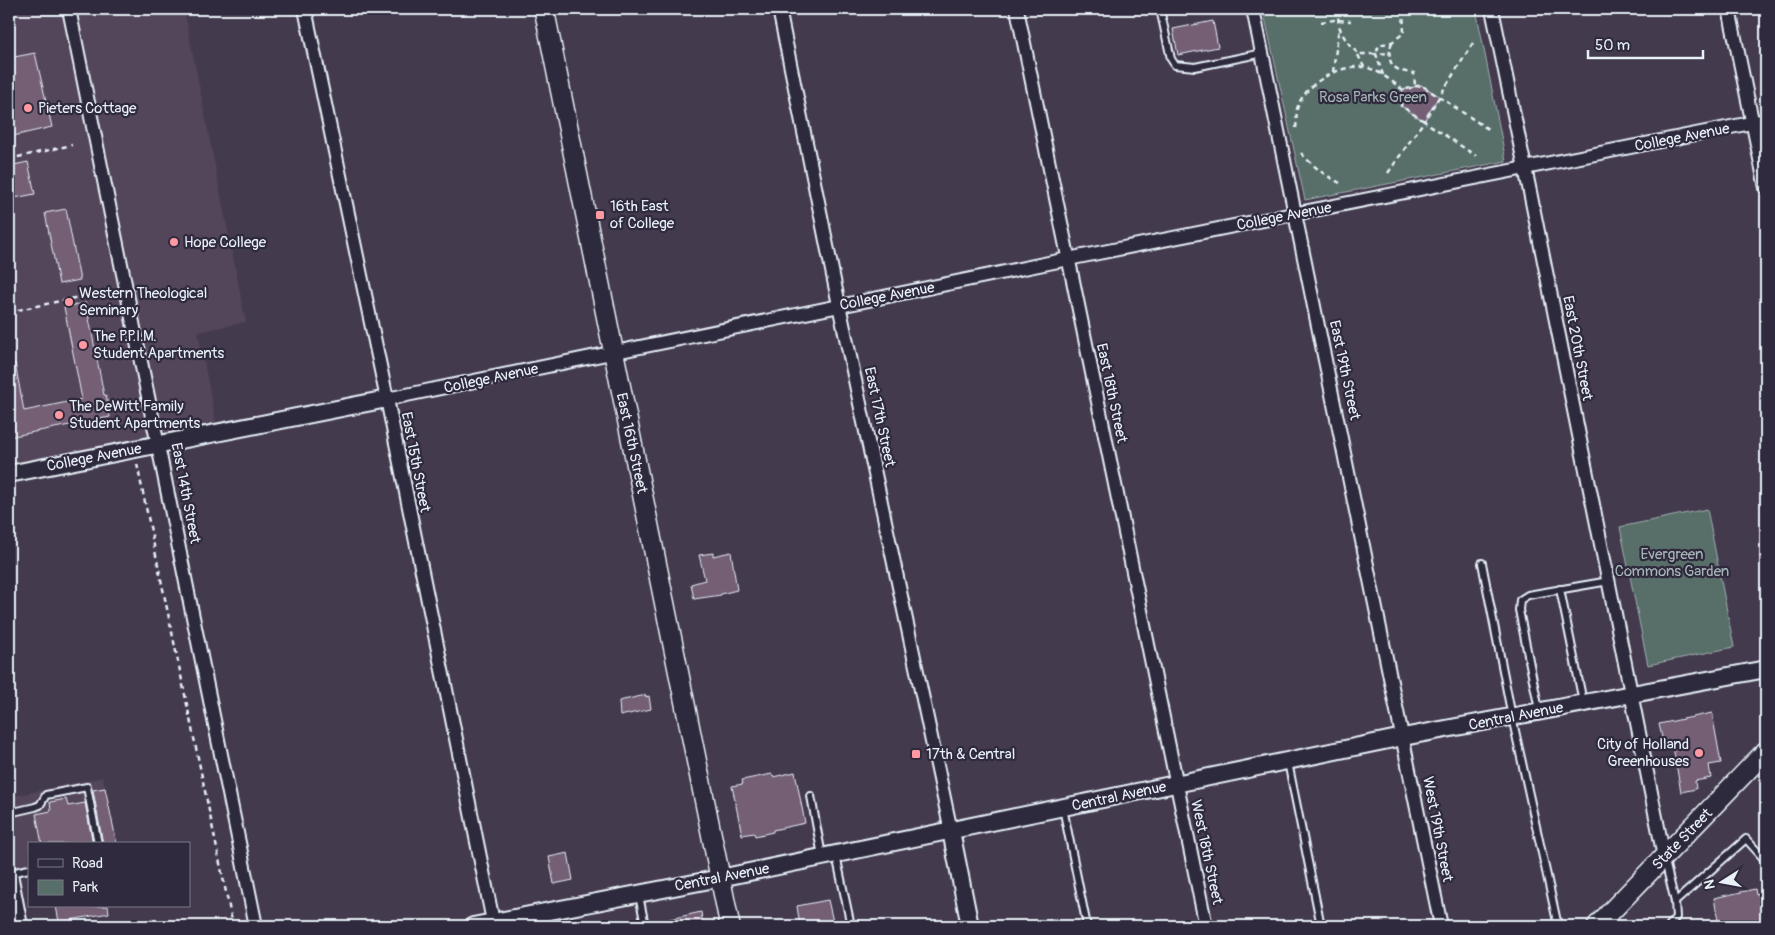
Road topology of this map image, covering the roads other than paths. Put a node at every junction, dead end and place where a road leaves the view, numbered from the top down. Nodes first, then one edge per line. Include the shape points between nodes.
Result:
1 (69, 9) edge
2 (305, 9) edge
3 (544, 9) edge
4 (779, 9) edge
5 (1017, 9) edge
6 (1160, 9) edge
7 (1253, 9) edge
8 (1492, 9) edge
9 (1729, 9) edge
10 (1262, 53) junction
11 (1766, 120) edge
12 (1753, 122) junction
13 (1525, 168) junction
14 (1766, 188) edge
15 (1296, 214) junction
16 (1068, 259) junction
17 (839, 305) junction
18 (613, 352) junction
19 (387, 399) junction
20 (159, 444) junction
21 (9, 474) edge
22 (1482, 563) dead end
23 (1609, 581) junction
24 (1560, 589) junction
25 (1766, 669) edge
26 (1632, 694) junction
27 (1584, 703) junction
28 (1539, 712) junction
29 (1512, 717) junction
30 (1403, 737) junction
31 (1766, 750) edge
32 (1288, 761) junction
33 (1176, 784) junction
34 (811, 796) dead end
35 (1063, 808) junction
36 (9, 813) edge
37 (950, 831) junction
38 (98, 842) edge
39 (829, 855) junction
40 (1664, 857) junction
41 (1766, 861) edge
42 (28, 869) edge
43 (9, 874) edge
44 (720, 878) junction
45 (638, 894) junction
46 (1675, 902) junction
47 (1676, 918) junction
48 (493, 924) edge
49 (19, 926) edge
50 (256, 926) edge
51 (473, 926) edge
52 (645, 926) edge
53 (730, 926) edge
54 (851, 926) edge
55 (970, 926) edge
56 (1087, 926) edge
57 (1206, 926) edge
58 (1321, 926) edge
59 (1441, 926) edge
60 (1558, 926) edge
61 (1597, 926) edge
62 (1669, 926) edge
63 (1678, 926) edge

1 - 20 street, East 14th Street
2 - 19 street, East 15th Street
3 - 18 main road, East 16th Street
4 - 17 street, East 17th Street
5 - 16 street, East 18th Street
6 - 10 lane via 1175,65 1195,66
7 - 10 street, East 19th Street
8 - 13 street, East 20th Street
9 - 12 street
10 - 15 street, East 19th Street
11 - 12 street, College Avenue
12 - 13 street, College Avenue
12 - 14 street
13 - 15 street, College Avenue
13 - 23 street, East 20th Street
15 - 16 street, College Avenue
15 - 30 street, East 19th Street
16 - 17 street, College Avenue
16 - 33 street, East 18th Street
17 - 18 street, College Avenue
17 - 37 street, East 17th Street
18 - 19 street, College Avenue
18 - 44 main road, East 16th Street
19 - 20 street, College Avenue
19 - 48 street, East 15th Street
20 - 21 street, College Avenue
20 - 50 street, East 14th Street
22 - 29 lane
23 - 24 lane
23 - 26 street, East 20th Street
24 - 27 lane
24 - 28 lane via 1528,595 1520,600 1519,610
25 - 26 street, Central Avenue
26 - 27 street, Central Avenue
26 - 40 street, East 20th Street
27 - 28 street, Central Avenue
28 - 29 street, Central Avenue
29 - 30 street, Central Avenue
29 - 60 lane
30 - 32 street, Central Avenue
30 - 59 street, West 19th Street
31 - 40 main road, State Street
32 - 33 street, Central Avenue
32 - 58 lane
33 - 35 street, Central Avenue
33 - 57 street, West 18th Street
34 - 39 lane
35 - 37 street, Central Avenue
35 - 56 lane
36 - 38 lane via 40,805 46,795 87,787
37 - 39 street, Central Avenue
37 - 55 street
39 - 44 street, Central Avenue
39 - 54 lane
40 - 46 lane
40 - 61 main road, State Street
41 - 46 lane via 1746,839
42 - 43 lane
43 - 49 street
44 - 45 street, Central Avenue
44 - 53 main road, East 16th Street
45 - 48 street, Central Avenue
45 - 52 lane
46 - 47 lane
47 - 62 lane
47 - 63 lane
48 - 51 street, Central Avenue

